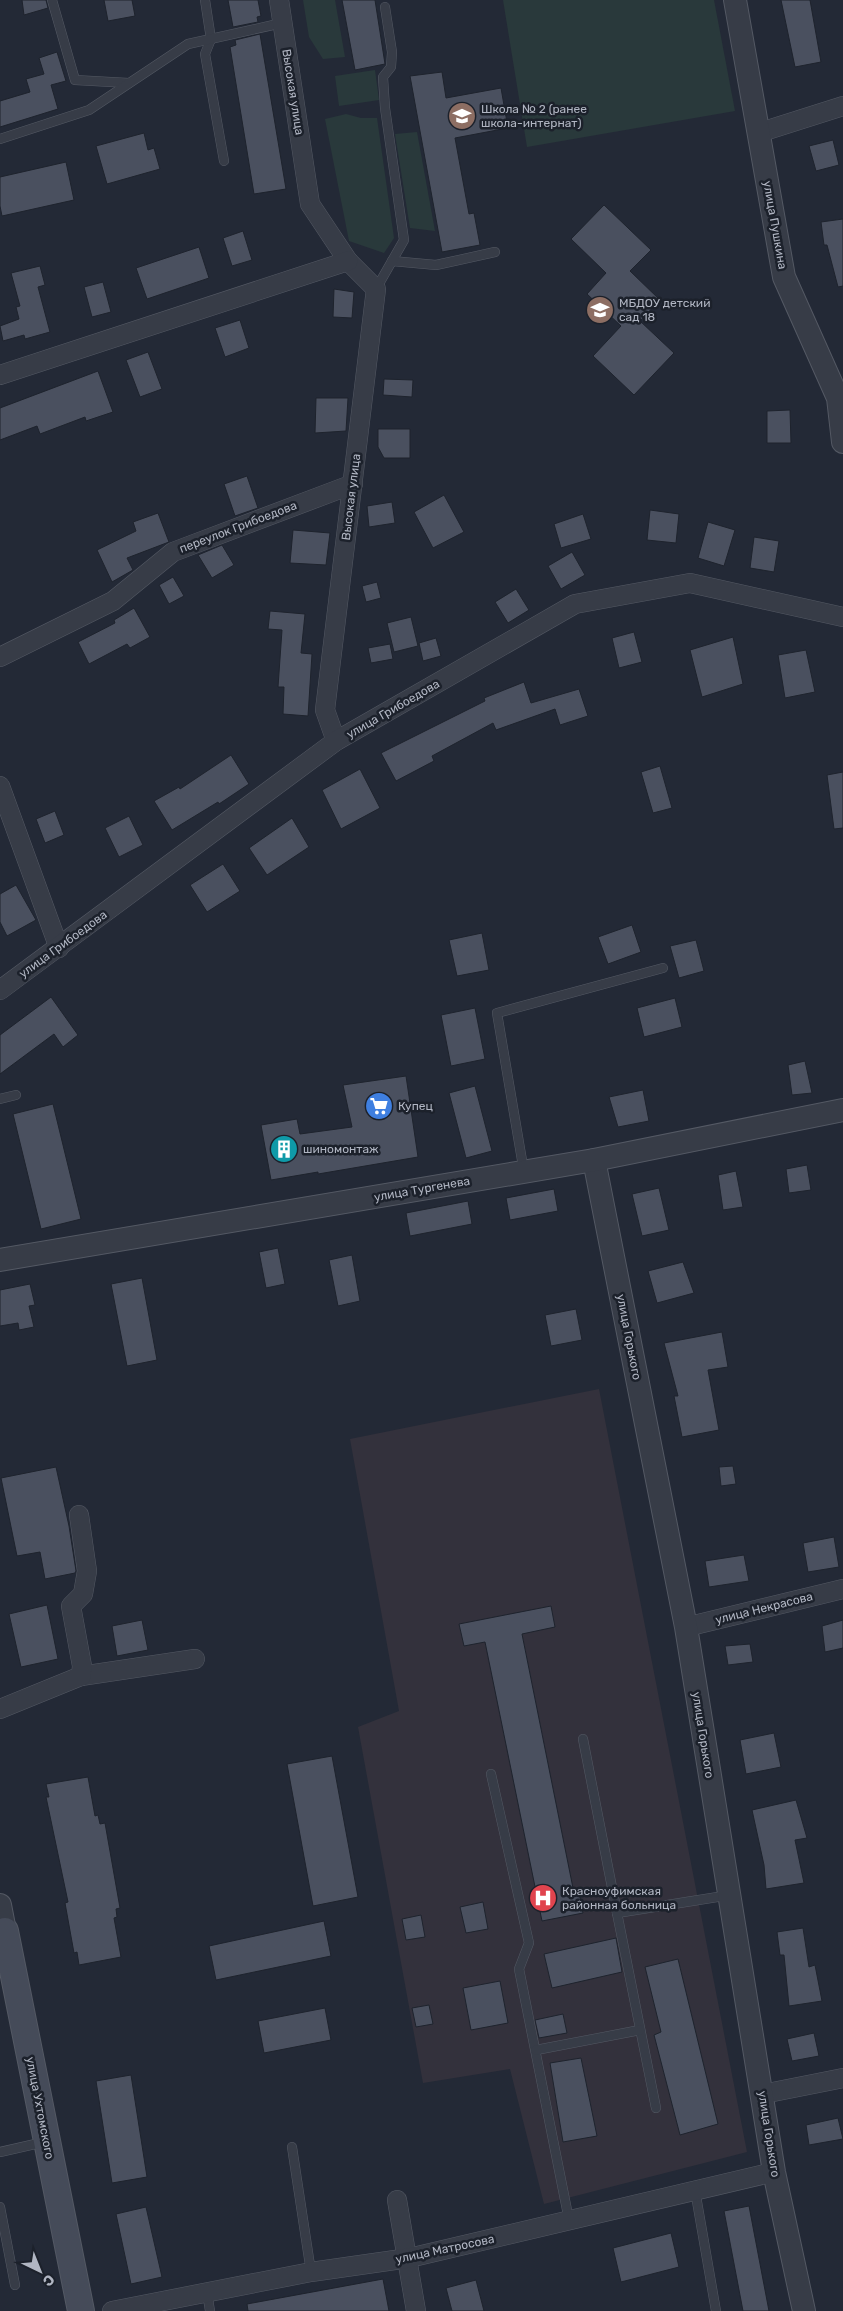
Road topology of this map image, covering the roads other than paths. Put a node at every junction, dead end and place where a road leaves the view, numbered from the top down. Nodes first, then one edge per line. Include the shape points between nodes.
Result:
1 (52, 0) edge
2 (205, 0) edge
3 (279, 0) edge
4 (734, 0) edge
5 (385, 7) dead end
6 (282, 23) junction
7 (211, 39) junction
8 (129, 84) junction
9 (843, 106) edge
10 (758, 133) junction
11 (0, 140) edge
12 (224, 161) dead end
13 (495, 252) dead end
14 (392, 261) junction
15 (348, 262) junction
16 (376, 288) junction
17 (0, 375) edge
18 (841, 398) edge
19 (843, 442) edge
20 (353, 484) junction
21 (843, 617) edge
22 (0, 657) edge
23 (336, 741) junction
24 (0, 786) edge
25 (59, 948) junction
26 (663, 968) dead end
27 (0, 990) edge
28 (16, 1095) dead end
29 (0, 1099) edge
30 (843, 1110) edge
31 (594, 1160) junction
32 (524, 1172) junction
33 (0, 1260) edge
34 (79, 1515) dead end
35 (843, 1589) edge
36 (686, 1627) junction
37 (195, 1660) dead end
38 (81, 1676) junction
39 (0, 1709) edge
40 (583, 1739) dead end
41 (491, 1774) dead end
42 (730, 1895) junction
43 (0, 1906) edge
44 (616, 1913) junction
45 (2, 1931) edge
46 (640, 2030) junction
47 (536, 2050) junction
48 (843, 2078) edge
49 (763, 2094) junction
50 (656, 2108) dead end
51 (47, 2142) junction
52 (292, 2147) dead end
53 (0, 2152) edge
54 (774, 2172) junction
55 (695, 2190) junction
56 (398, 2200) dead end
57 (0, 2207) edge
58 (569, 2220) junction
59 (409, 2258) junction
60 (311, 2272) junction
61 (15, 2285) dead end
62 (206, 2291) junction
63 (81, 2311) edge
64 (112, 2311) edge
65 (210, 2311) edge
66 (416, 2311) edge
67 (716, 2311) edge
68 (804, 2311) edge

1 - 8 lane via 75,80
2 - 7 lane
3 - 6 street, Высокая улица
4 - 10 street, улица Пушкина
5 - 14 lane via 392,52 391,67 383,77 385,108 404,240
6 - 7 lane
6 - 15 street, Высокая улица via 310,204
7 - 8 lane via 188,44
7 - 12 lane via 205,54
8 - 11 lane via 89,110
9 - 10 street
10 - 18 street, улица Пушкина via 784,278
13 - 14 lane via 436,265
14 - 16 lane
15 - 16 street, Высокая улица
15 - 17 street
16 - 20 street, Высокая улица
18 - 19 street, улица Пушкина
20 - 22 street, переулок Грибоедова via 173,552 113,601
20 - 23 street, Высокая улица via 325,710
21 - 23 street, улица Грибоедова via 690,583 575,604
23 - 25 street, улица Грибоедова
24 - 25 street
25 - 27 street, улица Грибоедова
26 - 32 lane via 497,1012
28 - 29 lane
30 - 31 street, улица Тургенева
31 - 32 street, улица Тургенева
31 - 36 street, улица Горького
32 - 33 street, улица Тургенева
34 - 38 street via 87,1571 83,1594 71,1606
35 - 36 street, улица Некрасова
36 - 42 street, улица Горького
37 - 38 street
38 - 39 street
40 - 44 lane
41 - 47 lane via 529,1943 518,1969
42 - 44 lane
42 - 49 street, улица Горького
43 - 45 street, улица Ухтомского
44 - 46 lane
45 - 51 main road, улица Ухтомского
46 - 47 lane
46 - 50 lane
47 - 58 lane
48 - 49 street
49 - 54 street, улица Горького
51 - 53 lane
51 - 63 main road, улица Ухтомского
52 - 60 lane
54 - 55 street, улица Матросова
54 - 68 street, улица Горького
55 - 58 street, улица Матросова
55 - 67 lane
56 - 59 street
57 - 61 lane
58 - 59 street, улица Матросова
59 - 60 street, улица Матросова
59 - 66 street
60 - 62 street, улица Матросова
62 - 64 street, улица Матросова
62 - 65 lane

